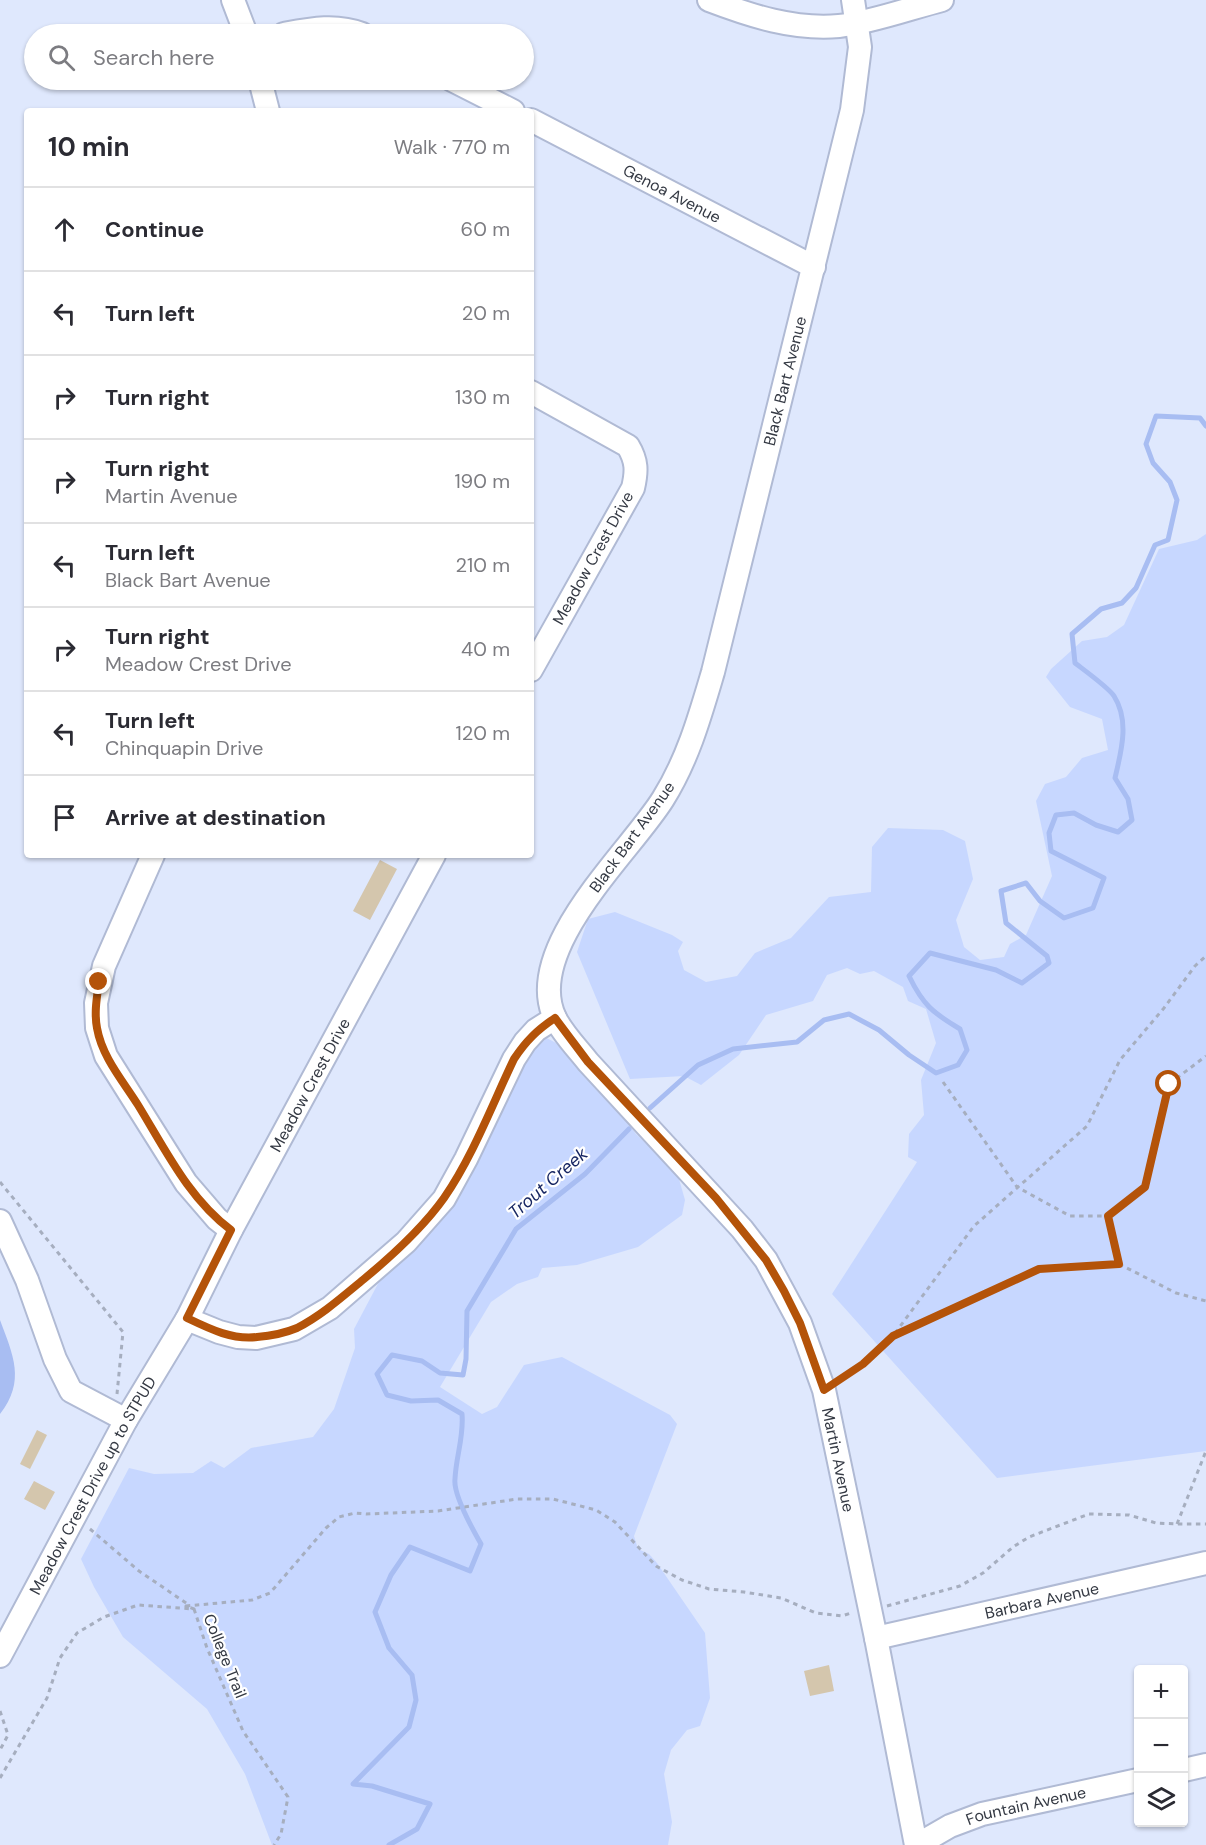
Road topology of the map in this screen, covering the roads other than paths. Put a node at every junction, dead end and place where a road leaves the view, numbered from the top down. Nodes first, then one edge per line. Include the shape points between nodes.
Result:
1 (233, 0) edge
2 (709, 0) edge
3 (942, 0) edge
4 (855, 11) edge
5 (242, 24) edge
6 (263, 90) edge
7 (472, 90) edge
8 (267, 108) edge
9 (507, 108) edge
10 (534, 122) edge
11 (814, 267) junction
12 (534, 394) edge
13 (534, 661) edge
14 (152, 858) edge
15 (432, 858) edge
16 (555, 1018) junction
17 (0, 1221) edge
18 (231, 1230) junction
19 (187, 1318) junction
20 (121, 1418) junction
21 (1206, 1563) edge
22 (6, 1630) edge
23 (876, 1638) junction
24 (0, 1656) edge
25 (1206, 1766) edge
26 (1188, 1769) edge
27 (1134, 1781) edge
28 (917, 1845) edge

1 - 5 street
2 - 4 street via 786,24 840,26
3 - 4 street
4 - 11 street, Black Bart Avenue via 860,47 852,110
6 - 8 street
7 - 9 street
10 - 11 street, Genoa Avenue
11 - 16 street, Black Bart Avenue via 694,735 662,801 582,904 559,947 550,988
12 - 13 street, Meadow Crest Drive via 628,446 636,472 633,488
14 - 18 street via 104,966 96,1003 97,1028 106,1056 186,1183
15 - 18 street, Meadow Crest Drive
16 - 19 street via 536,1030 514,1059 444,1199 406,1242 330,1308 294,1329 255,1338 219,1332
16 - 23 street, Martin Avenue via 588,1062 716,1198 766,1260 784,1291 824,1390
17 - 20 street via 71,1391
18 - 19 street, Meadow Crest Drive
19 - 20 street, Meadow Crest Drive up to STPUD
20 - 22 street, Meadow Crest Drive up to STPUD via 75,1516
21 - 23 street, Barbara Avenue
22 - 24 street, Meadow Crest Drive up to STPUD
23 - 28 street, Martin Avenue
25 - 26 street
27 - 28 street, Fountain Avenue via 982,1814

